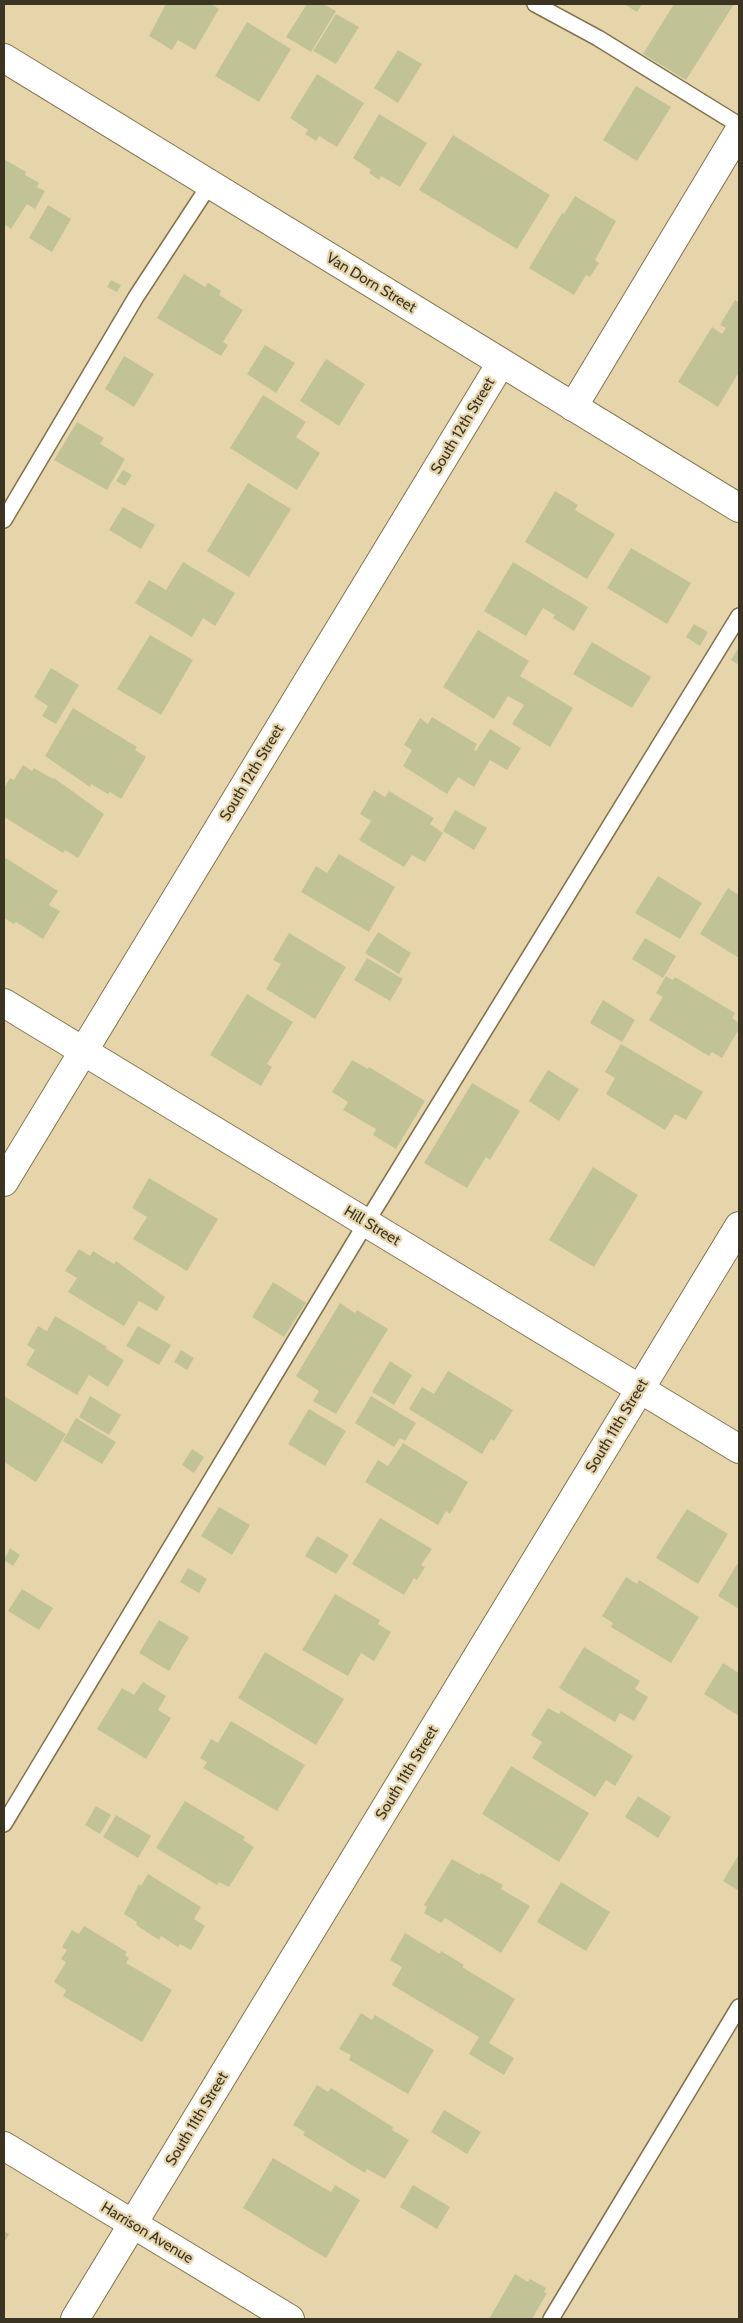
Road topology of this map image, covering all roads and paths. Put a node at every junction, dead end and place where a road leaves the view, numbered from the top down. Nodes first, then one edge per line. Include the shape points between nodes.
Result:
1 (535, 4) edge
2 (4, 58) edge
3 (739, 125) edge
4 (739, 131) edge
5 (210, 184) junction
6 (501, 363) junction
7 (573, 407) junction
8 (739, 508) edge
9 (4, 520) edge
10 (739, 616) edge
11 (4, 1003) edge
12 (83, 1052) junction
13 (4, 1182) edge
14 (366, 1223) junction
15 (739, 1226) edge
16 (640, 1388) junction
17 (739, 1449) edge
18 (4, 1824) edge
19 (739, 2007) edge
20 (4, 2146) edge
21 (133, 2225) junction
22 (75, 2319) edge
23 (290, 2319) edge
24 (551, 2319) edge

1 - 3 lane via 598,38
2 - 5 street, Van Dorn Street
4 - 7 street
5 - 6 street, Van Dorn Street
5 - 9 lane via 136,297
6 - 7 street, Van Dorn Street
6 - 12 street, South 12th Street
7 - 8 street, Van Dorn Street
10 - 14 lane
11 - 12 street, Hill Street
12 - 13 street, South 12th Street
12 - 14 street, Hill Street
14 - 16 street, Hill Street
14 - 18 lane
15 - 16 street, South 11th Street
16 - 17 street, Hill Street
16 - 21 street, South 11th Street
19 - 24 lane
20 - 21 street, Harrison Avenue
21 - 22 street, South 11th Street
21 - 23 street, Harrison Avenue

